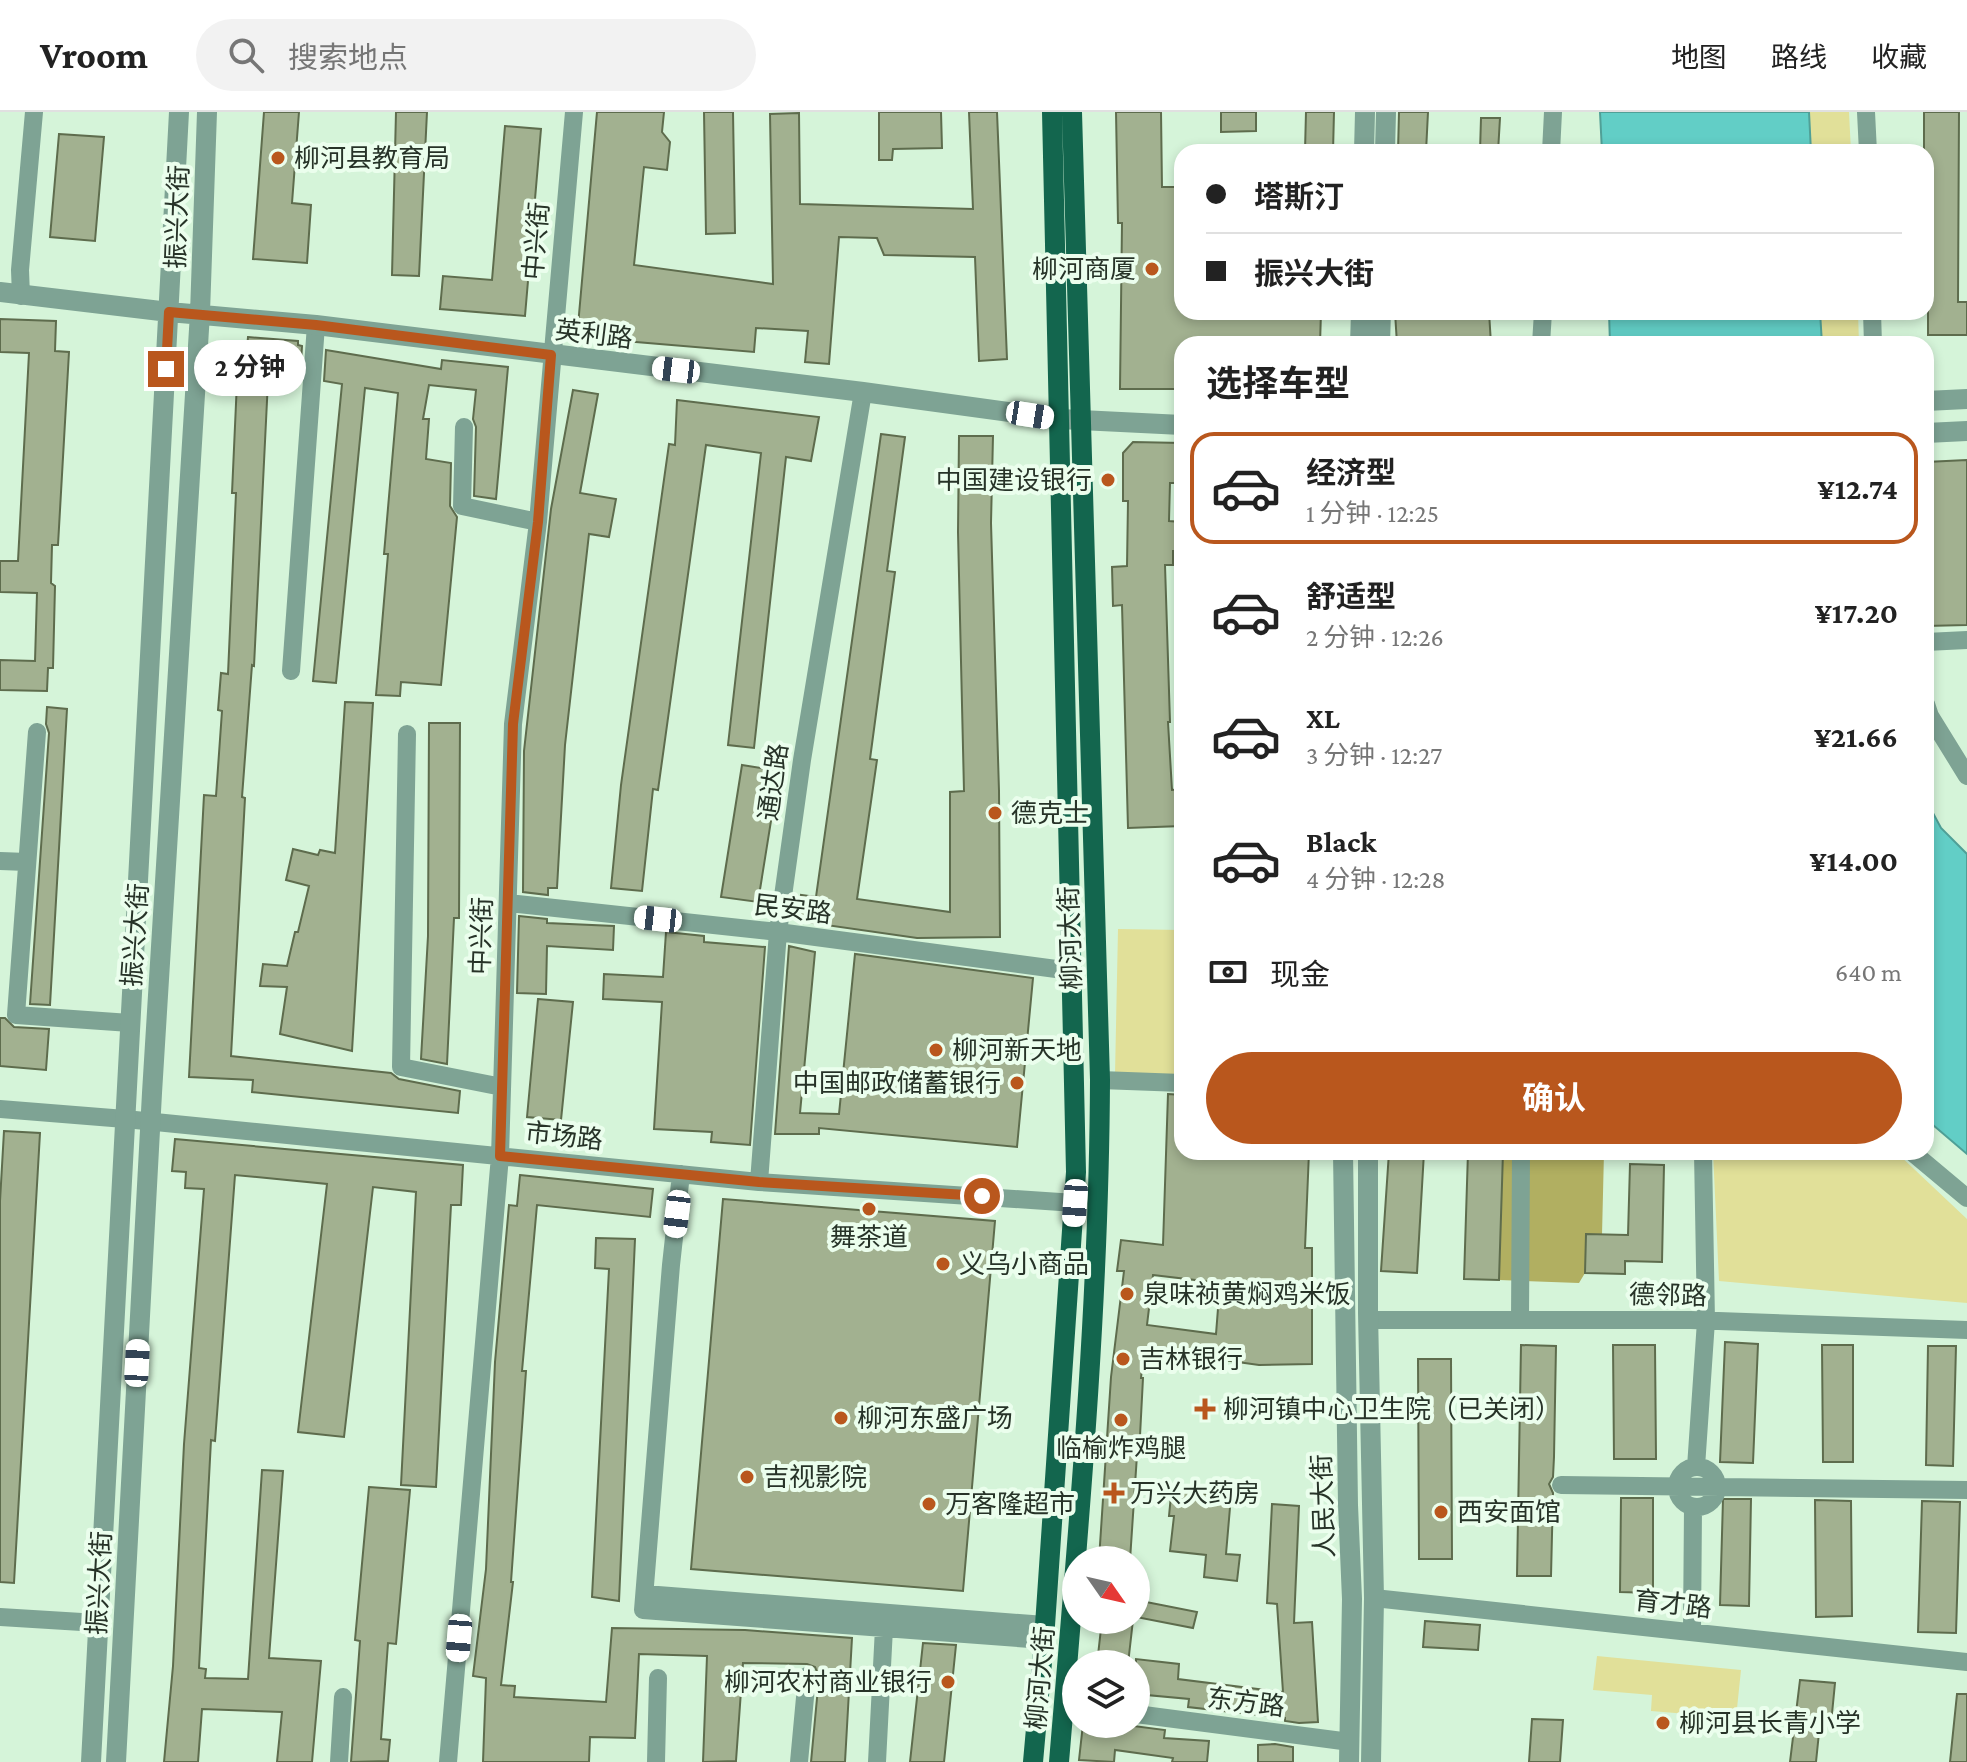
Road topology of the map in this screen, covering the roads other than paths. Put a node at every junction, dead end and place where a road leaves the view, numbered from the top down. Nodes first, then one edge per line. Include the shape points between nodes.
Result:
1 (34, 112) edge
2 (179, 112) edge
3 (207, 112) edge
4 (574, 112) edge
5 (1052, 112) edge
6 (1072, 112) edge
7 (1365, 112) edge
8 (1386, 112) edge
9 (1553, 112) edge
10 (1866, 112) edge
11 (1364, 144) edge
12 (1385, 144) edge
13 (1551, 144) edge
14 (1868, 144) edge
15 (0, 292) edge
16 (21, 296) junction
17 (169, 312) junction
18 (200, 313) junction
19 (316, 325) junction
20 (551, 355) junction
21 (863, 392) junction
22 (1967, 399) edge
23 (1934, 401) edge
24 (1069, 420) junction
25 (1174, 425) edge
26 (464, 427) dead end
27 (1967, 431) edge
28 (1934, 433) edge
29 (538, 522) junction
30 (1967, 640) edge
31 (1934, 642) edge
32 (291, 671) dead end
33 (1934, 722) edge
34 (37, 732) dead end
35 (407, 734) dead end
36 (1967, 776) edge
37 (0, 861) edge
38 (27, 862) junction
39 (508, 903) junction
40 (778, 932) junction
41 (1071, 971) junction
42 (130, 1023) junction
43 (1100, 1080) junction
44 (1174, 1083) edge
45 (502, 1087) junction
46 (0, 1109) edge
47 (125, 1119) junction
48 (150, 1121) junction
49 (500, 1156) junction
50 (1343, 1160) edge
51 (1368, 1160) edge
52 (1521, 1160) edge
53 (1703, 1160) edge
54 (1922, 1160) edge
55 (681, 1174) junction
56 (759, 1182) junction
57 (1967, 1198) edge
58 (1075, 1203) junction
59 (1368, 1320) junction
60 (1520, 1320) junction
61 (1706, 1321) junction
62 (1967, 1330) edge
63 (1696, 1467) junction
64 (1561, 1485) dead end
65 (1677, 1485) junction
66 (1717, 1486) junction
67 (1967, 1490) edge
68 (1693, 1507) junction
69 (1374, 1598) junction
70 (644, 1602) junction
71 (0, 1617) edge
72 (98, 1623) junction
73 (884, 1628) junction
74 (1044, 1632) junction
75 (1692, 1632) junction
76 (1074, 1650) edge
77 (1967, 1662) edge
78 (807, 1676) dead end
79 (658, 1678) dead end
80 (343, 1697) dead end
81 (1150, 1716) edge
82 (1064, 1738) edge
83 (1349, 1752) edge
84 (91, 1762) edge
85 (116, 1762) edge
86 (339, 1762) edge
87 (448, 1762) edge
88 (656, 1762) edge
89 (799, 1762) edge
90 (877, 1762) edge
91 (1033, 1762) edge
92 (1059, 1762) edge
93 (1371, 1762) edge

1 - 16 street
2 - 17 street, 振兴大街
3 - 18 street, 振兴大街
4 - 20 street, 中兴街
5 - 24 main road, 柳河大街
6 - 24 main road, 柳河大街
7 - 11 street
8 - 12 street
9 - 13 street
10 - 14 street
15 - 16 street, 英利路
16 - 17 street, 英利路
17 - 18 street, 英利路
17 - 42 street, 振兴大街
18 - 19 street, 英利路
18 - 48 street, 振兴大街
19 - 20 street, 英利路
19 - 32 street
20 - 21 street, 英利路
20 - 29 street, 中兴街
21 - 24 street, 英利路
21 - 40 street, 通达路
22 - 23 street
24 - 25 street, 英利路
24 - 41 main road, 柳河大街
24 - 43 main road, 柳河大街
26 - 29 street via 462,506
27 - 28 street
29 - 39 street, 中兴街 via 513,724
30 - 31 street
33 - 36 street
34 - 38 street
35 - 45 street via 401,1067
37 - 38 street
38 - 42 street via 16,1015
39 - 40 street, 民安路
39 - 45 street, 中兴街
40 - 41 street, 民安路
40 - 56 street, 通达路
41 - 58 main road, 柳河大街
42 - 47 street, 振兴大街
43 - 44 street
43 - 76 main road, 柳河大街 via 1097,1280
45 - 49 street, 中兴街
46 - 47 street, 市场路
47 - 48 street, 市场路
47 - 72 street, 振兴大街
48 - 49 street, 市场路
48 - 85 street, 振兴大街
49 - 55 street, 市场路
49 - 87 street, 中兴街
50 - 83 street, 人民大街 via 1352,1599
51 - 59 street, 人民大街
52 - 60 street
53 - 61 street
54 - 57 street
55 - 56 street, 市场路
55 - 70 street
56 - 58 street, 市场路
58 - 74 main road, 柳河大街
59 - 60 street, 德邻路
59 - 69 street, 人民大街
60 - 61 street, 德邻路
61 - 62 street, 德邻路
61 - 63 street
63 - 65 street via 1680,1476
63 - 66 street via 1712,1474
64 - 65 street
65 - 66 street
65 - 68 street via 1681,1499
66 - 67 street
66 - 68 street via 1707,1504
68 - 75 street
69 - 75 street, 育才路
69 - 93 street, 人民大街
70 - 73 street
70 - 74 street
71 - 72 street
72 - 84 street, 振兴大街
73 - 74 street
73 - 90 street
74 - 91 main road, 柳河大街
75 - 77 street, 育才路
78 - 89 street
79 - 88 street
80 - 86 street
81 - 83 street, 东方路
82 - 92 main road, 柳河大街

